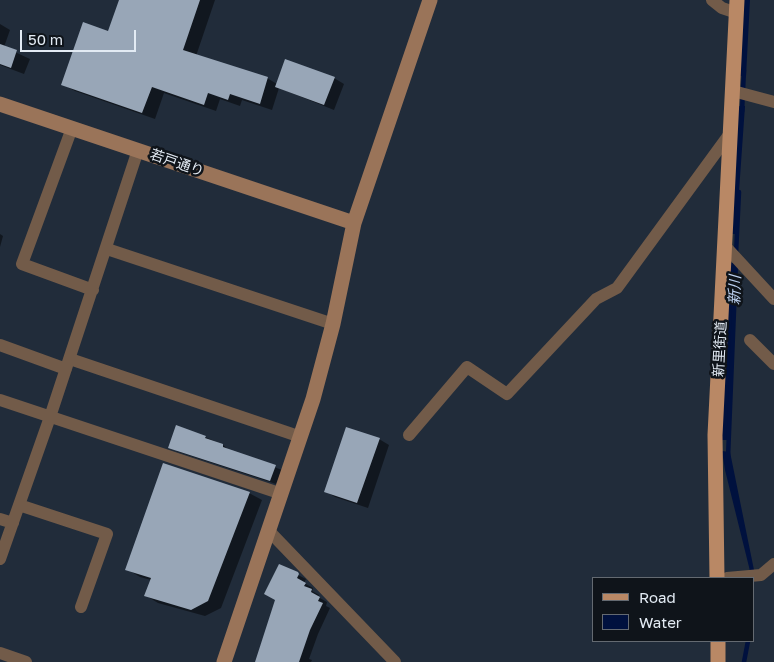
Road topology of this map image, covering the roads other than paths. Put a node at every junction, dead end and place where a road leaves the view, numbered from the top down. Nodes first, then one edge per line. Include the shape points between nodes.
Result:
1 (430, 0) edge
2 (712, 0) edge
3 (737, 6) edge
4 (734, 91) junction
5 (774, 102) edge
6 (0, 104) edge
7 (72, 128) junction
8 (731, 132) junction
9 (138, 150) junction
10 (354, 223) junction
11 (107, 249) junction
12 (728, 249) junction
13 (93, 290) junction
14 (774, 299) edge
15 (333, 324) junction
16 (750, 340) dead end
17 (0, 345) edge
18 (68, 364) junction
19 (774, 364) edge
20 (0, 400) edge
21 (50, 417) junction
22 (409, 435) dead end
23 (301, 437) junction
24 (282, 494) junction
25 (19, 505) junction
26 (0, 519) edge
27 (13, 523) junction
28 (269, 531) junction
29 (0, 559) edge
30 (773, 566) edge
31 (717, 577) edge
32 (744, 577) edge
33 (81, 607) dead end
34 (718, 642) edge
35 (0, 653) edge
36 (26, 662) edge
37 (224, 662) edge
38 (395, 662) edge
39 (718, 662) edge

1 - 10 street
2 - 3 street via 722,8
3 - 4 main road, 新里街道
4 - 5 street
4 - 8 main road, 新里街道
6 - 7 street, 若戸通り
7 - 9 street, 若戸通り
7 - 13 street via 22,264
8 - 12 main road, 新里街道
8 - 22 street via 617,288 596,299 507,394 467,366
9 - 10 street, 若戸通り
9 - 11 street
10 - 15 street
11 - 13 street
11 - 15 street
12 - 14 street
12 - 31 main road, 新里街道 via 715,435
13 - 18 street
15 - 23 street
16 - 19 street
17 - 18 street
18 - 21 street
18 - 23 street
20 - 21 street
21 - 24 street
21 - 25 street
23 - 24 street
24 - 28 street
25 - 27 street
25 - 33 street via 107,534
26 - 27 street
27 - 29 street
28 - 37 street
28 - 38 street
30 - 32 street via 760,575
34 - 39 main road
35 - 36 street

